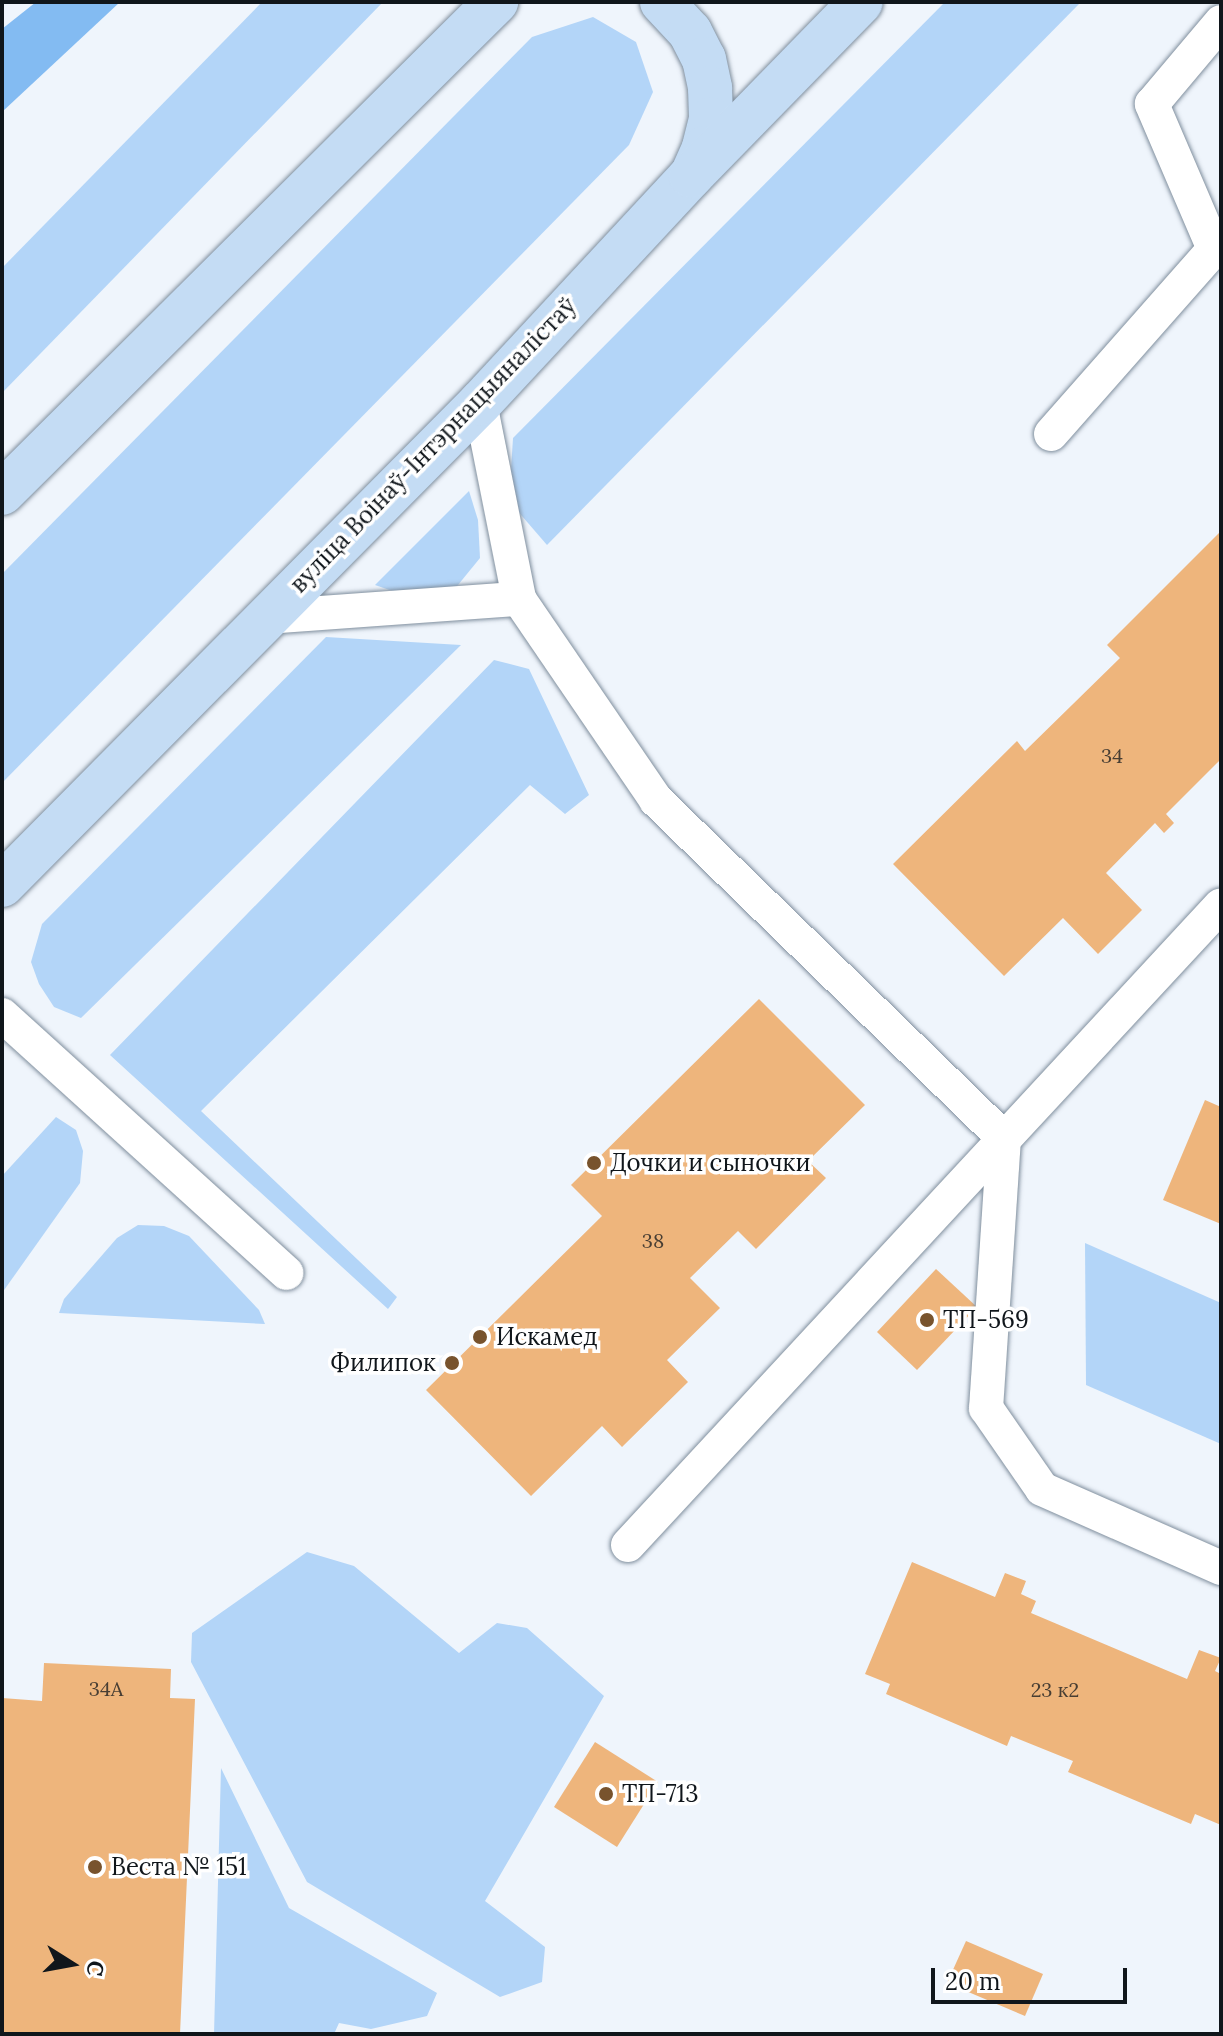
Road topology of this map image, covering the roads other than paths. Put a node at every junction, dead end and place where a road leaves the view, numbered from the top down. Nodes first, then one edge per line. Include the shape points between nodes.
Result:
1 (496, 2) edge
2 (662, 2) edge
3 (861, 2) edge
4 (1221, 22) edge
5 (691, 176) junction
6 (480, 403) junction
7 (1051, 434) dead end
8 (2, 493) edge
9 (519, 599) junction
10 (265, 617) junction
11 (2, 885) edge
12 (1216, 918) edge
13 (2, 1015) edge
14 (1004, 1138) junction
15 (287, 1273) dead end
16 (628, 1545) dead end
17 (1221, 1568) edge

1 - 8 main road
2 - 5 main road via 690,32 704,59 710,88 711,119
3 - 5 main road, вуліца Воінаў-Інтэрнацыяналістаў
4 - 7 lane via 1152,104 1214,249
5 - 6 main road, вуліца Воінаў-Інтэрнацыяналістаў
6 - 9 lane
6 - 10 main road, вуліца Воінаў-Інтэрнацыяналістаў
9 - 10 lane
9 - 14 lane via 656,800
10 - 11 main road, вуліца Воінаў-Інтэрнацыяналістаў
12 - 14 lane
13 - 15 lane
14 - 16 lane
14 - 17 lane via 986,1408 1042,1489

